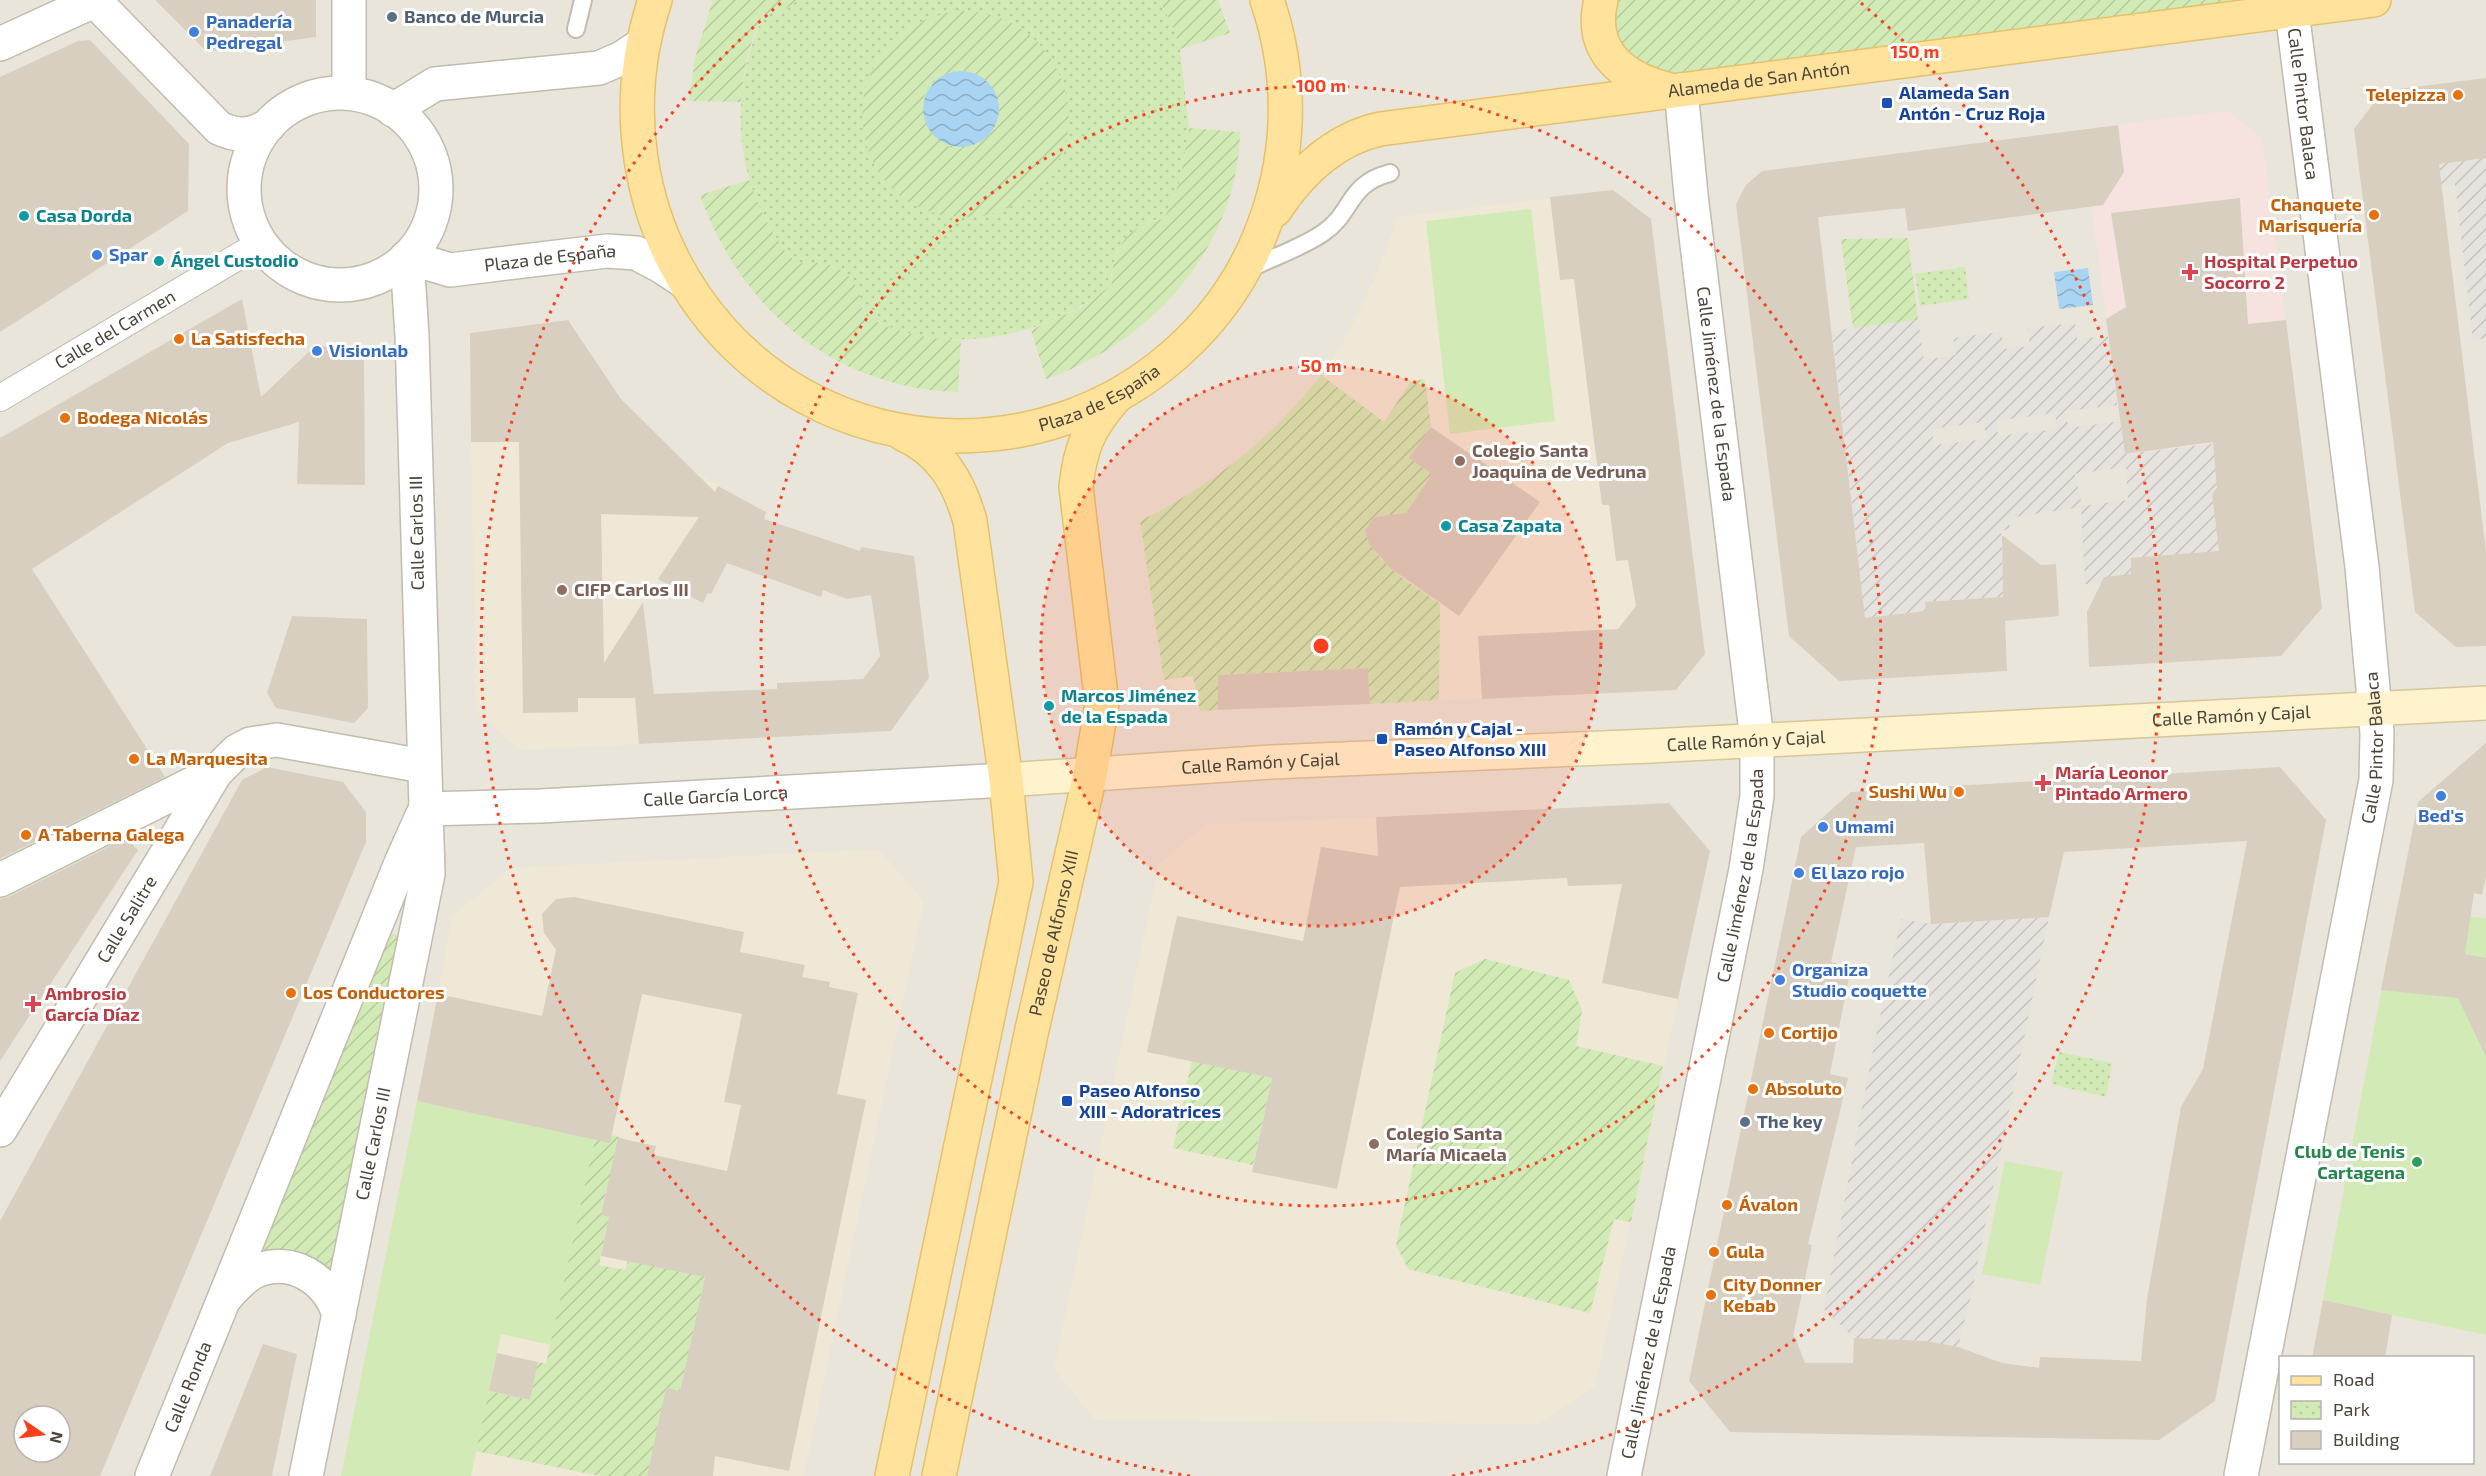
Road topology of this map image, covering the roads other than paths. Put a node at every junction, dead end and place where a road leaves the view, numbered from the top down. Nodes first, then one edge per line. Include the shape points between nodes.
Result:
1 (95, 0) edge
2 (349, 0) edge
3 (583, 0) edge
4 (655, 0) edge
5 (1267, 0) edge
6 (1601, 0) edge
7 (2374, 0) edge
8 (2292, 11) junction
9 (576, 29) dead end
10 (0, 44) edge
11 (643, 44) junction
12 (1677, 90) junction
13 (346, 93) junction
14 (393, 110) junction
15 (269, 124) junction
16 (1390, 173) dead end
17 (1259, 238) junction
18 (261, 243) junction
19 (407, 257) junction
20 (1242, 272) junction
21 (685, 282) junction
22 (1116, 396) junction
23 (0, 398) edge
24 (893, 429) junction
25 (2486, 703) edge
26 (2376, 709) junction
27 (1757, 740) junction
28 (423, 766) junction
29 (216, 772) junction
30 (1090, 775) junction
31 (1006, 780) junction
32 (425, 809) junction
33 (0, 880) edge
34 (0, 1130) edge
35 (224, 1299) junction
36 (339, 1315) junction
37 (152, 1476) edge
38 (306, 1476) edge
39 (892, 1476) edge
40 (939, 1476) edge
41 (1624, 1476) edge
42 (2241, 1476) edge

1 - 10 street
1 - 15 street via 219,128 240,135 260,131
2 - 13 street
3 - 9 lane
4 - 11 main road, Plaza de España
5 - 17 main road, Plaza de España via 1281,50 1286,120 1277,186
6 - 12 main road via 1598,27 1610,58 1634,77
7 - 8 main road, Alameda de San Antón
8 - 12 main road, Alameda de San Antón
8 - 26 street, Calle Pintor Balaca via 2362,567
11 - 14 street via 599,68 435,84
11 - 21 main road, Plaza de España via 636,104 640,165 657,226
12 - 17 main road, Alameda de San Antón via 1364,132 1330,151 1299,178
12 - 27 street, Calle Jiménez de la Espada
13 - 14 street via 370,98
13 - 15 street via 310,98
14 - 19 street via 406,119 424,143 435,180 431,218
15 - 18 street via 250,157 244,195 249,220
16 - 20 lane via 1363,185 1323,233
17 - 20 main road, Plaza de España
18 - 19 street via 276,261 294,273 338,285 372,280
18 - 23 street, Calle del Carmen
19 - 21 street, Plaza de España via 450,270 607,251 636,253
19 - 28 street, Calle Carlos III
20 - 22 main road, Plaza de España via 1218,310 1188,343 1154,372
21 - 24 main road, Plaza de España via 710,318 774,377 831,409
22 - 24 main road, Plaza de España via 1053,422 995,434 944,435
22 - 30 main road, Paseo de Alfonso XIII via 1086,438 1076,487 1102,704
24 - 31 main road via 932,451 946,467 965,502
25 - 26 main road, Calle Ramón y Cajal
26 - 27 main road, Calle Ramón y Cajal
26 - 42 street, Calle Pintor Balaca via 2376,780
27 - 30 main road, Calle Ramón y Cajal via 1272,762
27 - 41 street, Calle Jiménez de la Espada via 1757,796 1746,869
28 - 29 street via 276,740 237,751
28 - 32 street, Calle Carlos III
29 - 33 street
29 - 34 street, Calle Salitre
30 - 31 main road, Calle Ramón y Cajal
30 - 40 main road, Paseo de Alfonso XIII via 1031,1034
31 - 32 street, Calle García Lorca
31 - 39 main road via 1016,882
32 - 35 street, Calle Carlos III
32 - 36 street, Calle Carlos III via 428,874
35 - 36 street via 254,1272 282,1266 319,1280 335,1301
35 - 37 street, Calle Ronda
36 - 38 street, Calle Carlos III

